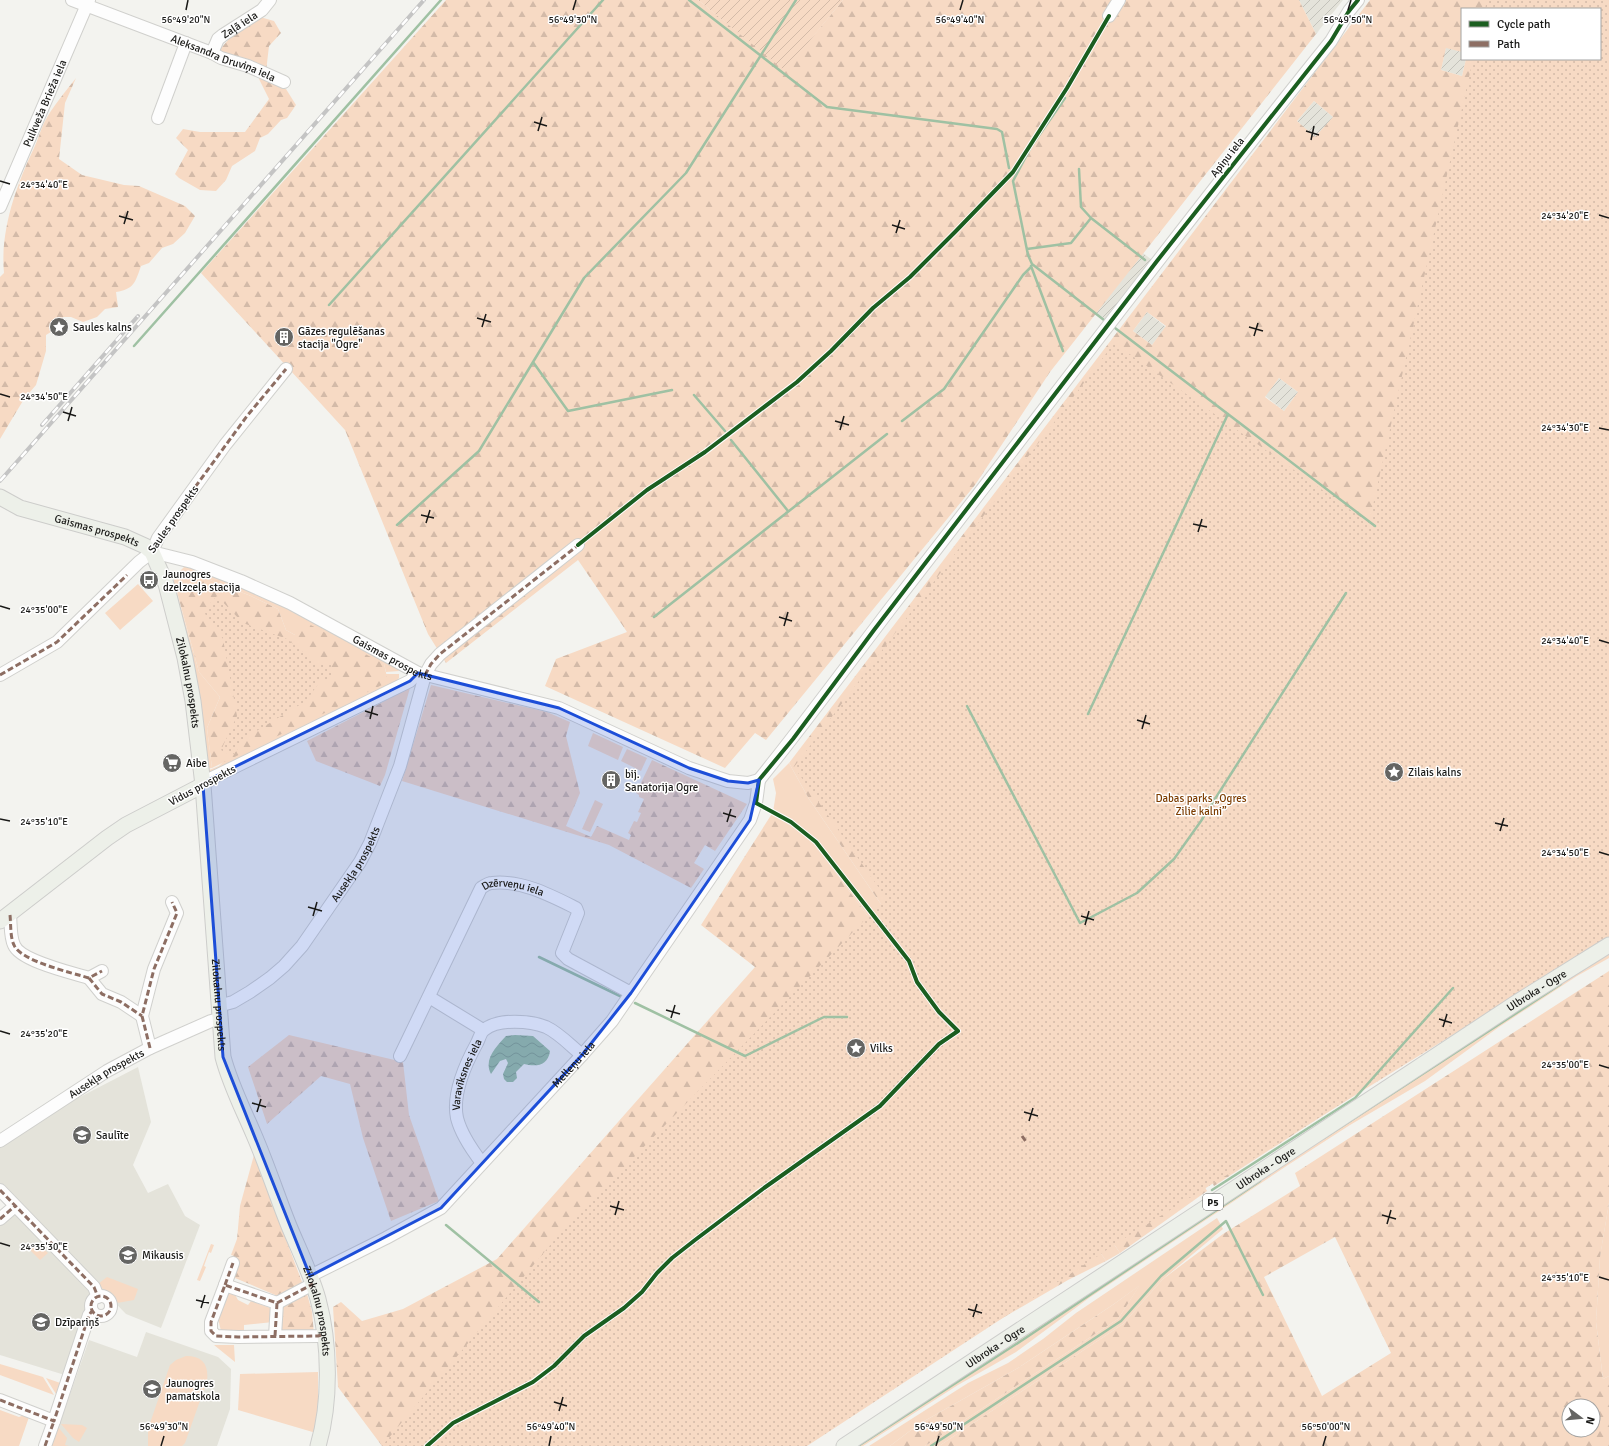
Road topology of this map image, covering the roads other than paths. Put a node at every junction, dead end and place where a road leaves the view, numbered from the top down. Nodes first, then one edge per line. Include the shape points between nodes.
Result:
1 (72, 0) edge
2 (270, 0) edge
3 (1119, 0) edge
4 (1358, 0) edge
5 (88, 3) edge
6 (1109, 16) dead end
7 (186, 43) junction
8 (212, 53) junction
9 (284, 82) dead end
10 (158, 118) dead end
11 (0, 207) edge
12 (286, 369) dead end
13 (0, 497) edge
14 (578, 545) dead end
15 (152, 552) junction
16 (422, 674) junction
17 (0, 675) edge
18 (759, 780) junction
19 (203, 786) junction
20 (172, 902) dead end
21 (5, 918) edge
22 (1609, 945) edge
23 (102, 971) dead end
24 (89, 978) junction
25 (631, 993) junction
26 (429, 997) junction
27 (218, 1012) junction
28 (142, 1016) junction
29 (483, 1030) junction
30 (150, 1048) junction
31 (582, 1055) junction
32 (400, 1056) dead end
33 (0, 1141) edge
34 (482, 1163) junction
35 (0, 1190) edge
36 (15, 1206) junction
37 (0, 1219) edge
38 (233, 1263) dead end
39 (311, 1280) junction
40 (225, 1285) junction
41 (96, 1292) junction
42 (277, 1303) junction
43 (92, 1311) junction
44 (324, 1334) junction
45 (275, 1336) junction
46 (0, 1400) edge
47 (54, 1421) junction
48 (45, 1446) edge
49 (318, 1446) edge
50 (844, 1446) edge

1 - 5 street, Aleksandra Druviņa iela
2 - 8 street, Zaļā iela via 262,10 218,40
3 - 6 street
4 - 18 street, Apiņu iela via 1331,40 1108,325 793,739
5 - 7 street, Aleksandra Druviņa iela
5 - 11 street, Pulkveža Brieža iela
7 - 8 street, Aleksandra Druviņa iela
7 - 10 street
8 - 9 street, Aleksandra Druviņa iela
12 - 15 street, Saules prospekts via 226,445 158,538
13 - 15 main road, Gaismas prospekts via 34,513 125,537
14 - 16 street via 440,654
15 - 16 street, Gaismas prospekts via 192,562 290,603
15 - 17 street, Saules prospekts via 57,642
15 - 19 main road, Zilokalnu prospekts via 166,584 185,658
16 - 18 street, Gaismas prospekts via 559,708 689,768 728,780 748,783
16 - 19 street, Vidus prospekts via 212,778
16 - 27 street, Ausekļa prospekts via 416,712 398,772 370,844 360,862 302,946 284,966
18 - 25 street, Melleņu iela via 756,803 750,820
19 - 21 main road, Vidus prospekts via 120,829
19 - 27 main road, Zilokalnu prospekts
20 - 28 street via 177,913 154,969
21 - 24 street via 14,946 22,955
22 - 50 main road, Ulbroka - Ogre / P5 via 1435,1056
23 - 24 street
24 - 28 street via 102,994 121,1002
25 - 26 street, Dzērveņu iela via 568,960 562,953 578,913 576,908 532,888 491,882 481,888
25 - 31 street, Melleņu iela via 612,1021
26 - 29 street, Varavīksnes iela
26 - 32 street, Dzērveņu iela
27 - 30 street, Ausekļa prospekts via 211,1021
27 - 39 main road, Zilokalnu prospekts via 226,1071
28 - 30 street
29 - 31 street, Varavīksnes iela via 507,1022 535,1024 547,1028
29 - 34 street, Varavīksnes iela via 466,1063 459,1083 456,1106 459,1125
30 - 33 street, Ausekļa prospekts via 82,1086
31 - 34 street, Melleņu iela
34 - 39 street, Melleņu iela via 441,1208
35 - 36 street
36 - 37 street
36 - 41 street
38 - 40 street
39 - 42 street, Melleņu iela
39 - 44 main road, Zilokalnu prospekts via 318,1299
40 - 42 street
40 - 45 street via 211,1322 211,1331 216,1336 224,1337
41 - 43 street
41 - 43 street via 107,1298 115,1308 103,1316
42 - 45 street
43 - 47 street
44 - 45 street
44 - 49 main road, Zilokalnu prospekts via 327,1377
46 - 47 street
47 - 48 street

